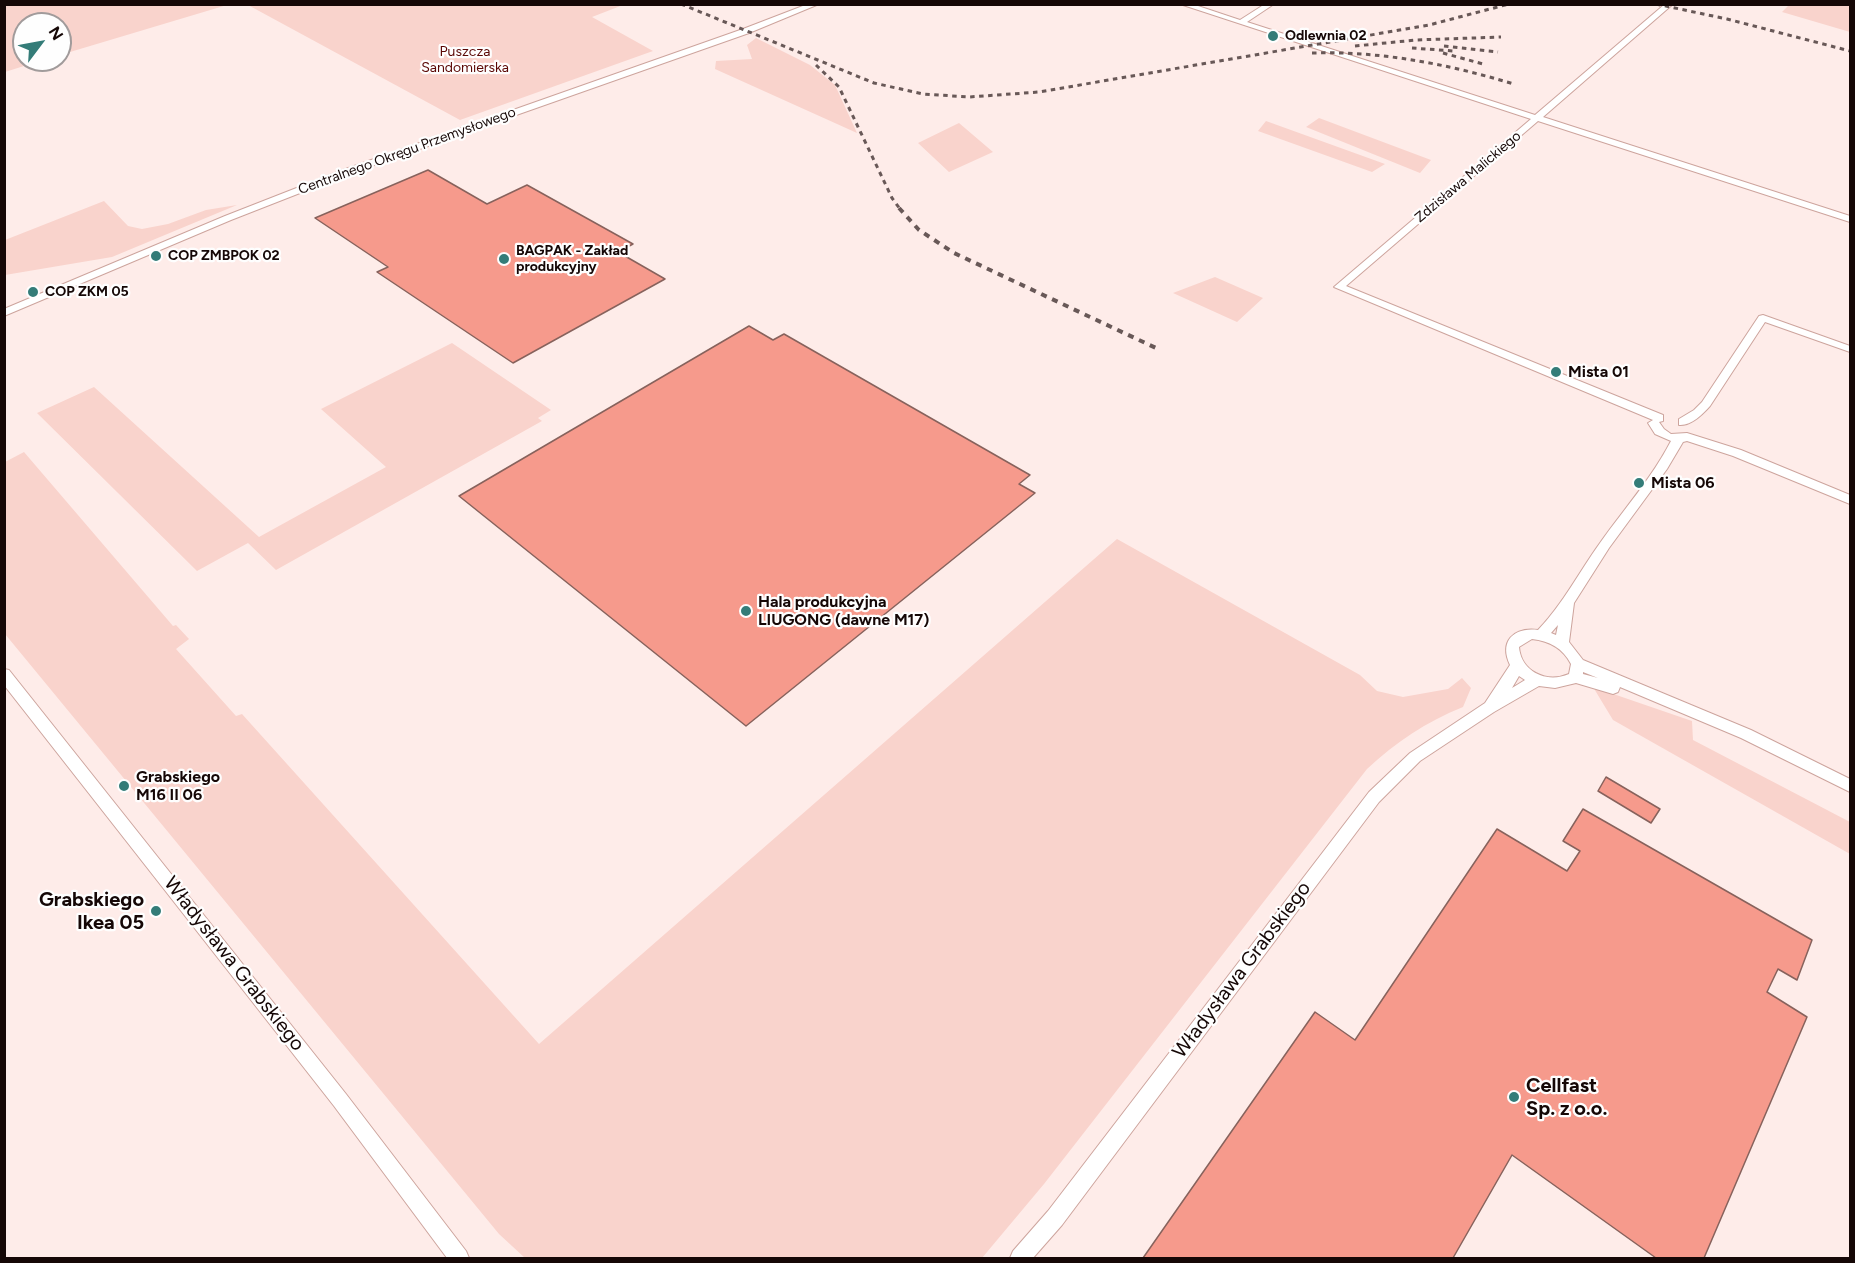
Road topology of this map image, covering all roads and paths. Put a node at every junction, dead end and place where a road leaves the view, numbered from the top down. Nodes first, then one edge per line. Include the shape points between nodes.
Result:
1 (816, 4) edge
2 (1183, 4) edge
3 (1271, 4) edge
4 (1670, 4) edge
5 (1240, 23) junction
6 (1537, 118) junction
7 (1851, 219) edge
8 (4, 313) edge
9 (1851, 349) edge
10 (1656, 421) junction
11 (1685, 432) junction
12 (1664, 435) junction
13 (1665, 459) junction
14 (1851, 500) edge
15 (1594, 537) dead end
16 (1606, 542) junction
17 (1568, 602) junction
18 (1540, 635) junction
19 (1562, 643) junction
20 (1517, 666) junction
21 (1576, 670) junction
22 (4, 674) edge
23 (1537, 680) junction
24 (1489, 708) junction
25 (1851, 786) edge
26 (459, 1258) edge
27 (1020, 1258) edge

1 - 8 street, Centralnego Okręgu Przemysłowego via 343,173
2 - 5 street, Zdzisława Malickiego
3 - 5 street
4 - 6 street
5 - 6 street, Zdzisława Malickiego
6 - 7 street
6 - 10 street, Zdzisława Malickiego via 1339,286
9 - 11 street via 1763,318
10 - 11 street via 1668,417
10 - 12 street via 1656,429
11 - 12 street
11 - 13 street
11 - 14 street
12 - 13 street
13 - 16 street
15 - 16 street
16 - 17 street
17 - 18 street
17 - 19 street
18 - 19 street
18 - 20 street via 1516,640 1511,654
19 - 21 street via 1575,656
20 - 23 street
20 - 24 street, Władysława Grabskiego
21 - 23 street via 1559,683
21 - 25 street via 1746,734
22 - 26 street, Władysława Grabskiego via 340,1100
23 - 24 street, Władysława Grabskiego
24 - 27 street, Władysława Grabskiego via 1415,757 1374,797 1055,1218

